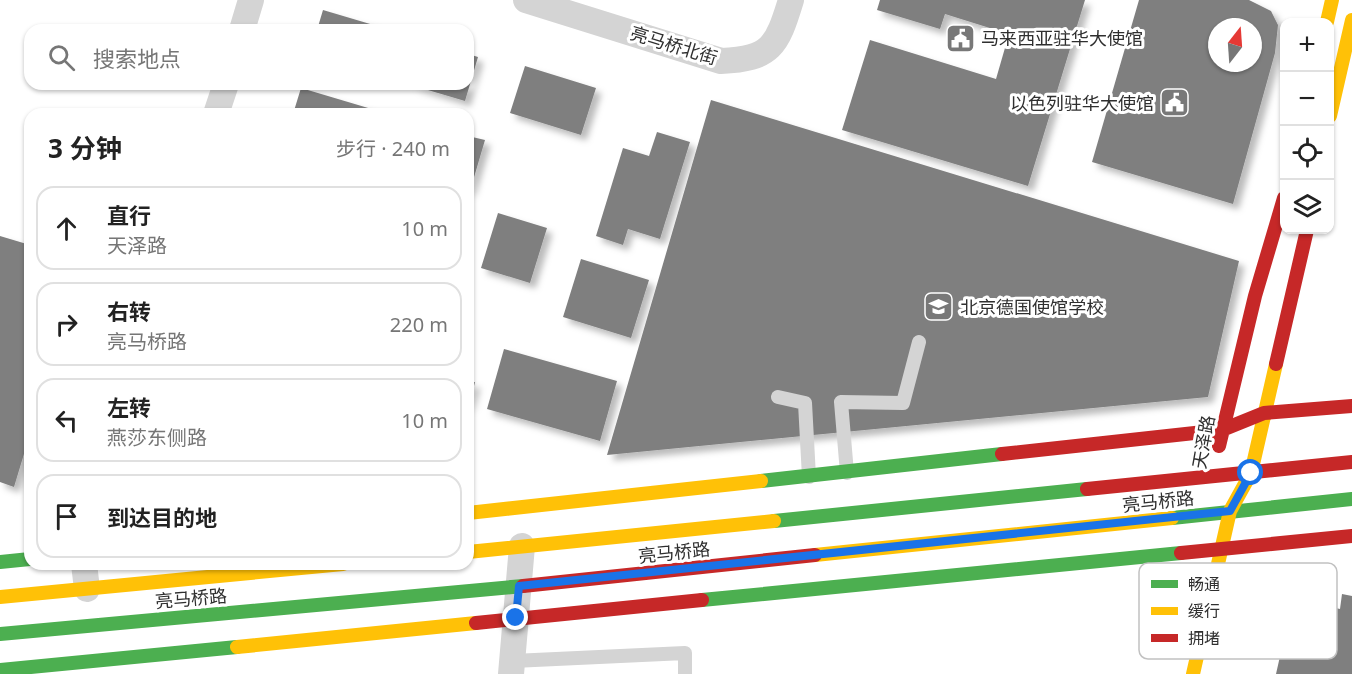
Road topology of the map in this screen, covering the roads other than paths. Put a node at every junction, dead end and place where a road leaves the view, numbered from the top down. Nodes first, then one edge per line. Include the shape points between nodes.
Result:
1 (251, 0) edge
2 (526, 0) edge
3 (791, 0) edge
4 (1332, 0) edge
5 (1328, 18) edge
6 (1352, 20) edge
7 (244, 24) edge
8 (224, 90) edge
9 (1334, 95) edge
10 (218, 108) edge
11 (1280, 212) edge
12 (1306, 234) edge
13 (919, 342) dead end
14 (778, 397) dead end
15 (1352, 406) edge
16 (1264, 413) junction
17 (1222, 430) junction
18 (1352, 462) edge
19 (847, 473) junction
20 (1251, 473) junction
21 (1212, 476) junction
22 (809, 477) junction
23 (1352, 498) edge
24 (1230, 511) junction
25 (474, 512) edge
26 (1352, 536) edge
27 (522, 546) junction
28 (1221, 550) junction
29 (474, 551) edge
30 (24, 560) edge
31 (0, 562) edge
32 (1218, 563) edge
33 (214, 570) edge
34 (86, 576) edge
35 (519, 586) junction
36 (0, 597) edge
37 (516, 618) junction
38 (0, 634) edge
39 (1196, 659) edge
40 (512, 668) edge
41 (60, 669) edge
42 (0, 670) edge
43 (685, 674) edge
44 (1193, 674) edge

1 - 7 street
2 - 3 street, 亮马桥北街 via 720,61 748,60 770,48 782,32
4 - 5 street
6 - 9 street
8 - 10 street
11 - 17 street, 天泽路
12 - 16 street
13 - 19 lane via 903,403 841,402
14 - 22 lane via 805,403
15 - 16 street
16 - 17 street
16 - 20 street
17 - 19 street
17 - 21 street, 天泽路
18 - 20 street, 亮马桥路
19 - 22 street
20 - 21 street, 亮马桥路
20 - 24 street
21 - 24 street, 天泽路
21 - 27 street, 亮马桥路
22 - 25 street
23 - 24 street, 亮马桥路
24 - 28 street
24 - 35 street, 亮马桥路
26 - 28 street
27 - 29 street, 亮马桥路
27 - 35 street
28 - 32 street
28 - 37 street
30 - 31 street
33 - 34 street, 亮马桥路
34 - 36 street, 亮马桥路
35 - 37 street
35 - 38 street, 亮马桥路
37 - 40 street
37 - 41 street
39 - 44 street
40 - 43 lane via 685,653
41 - 42 street

